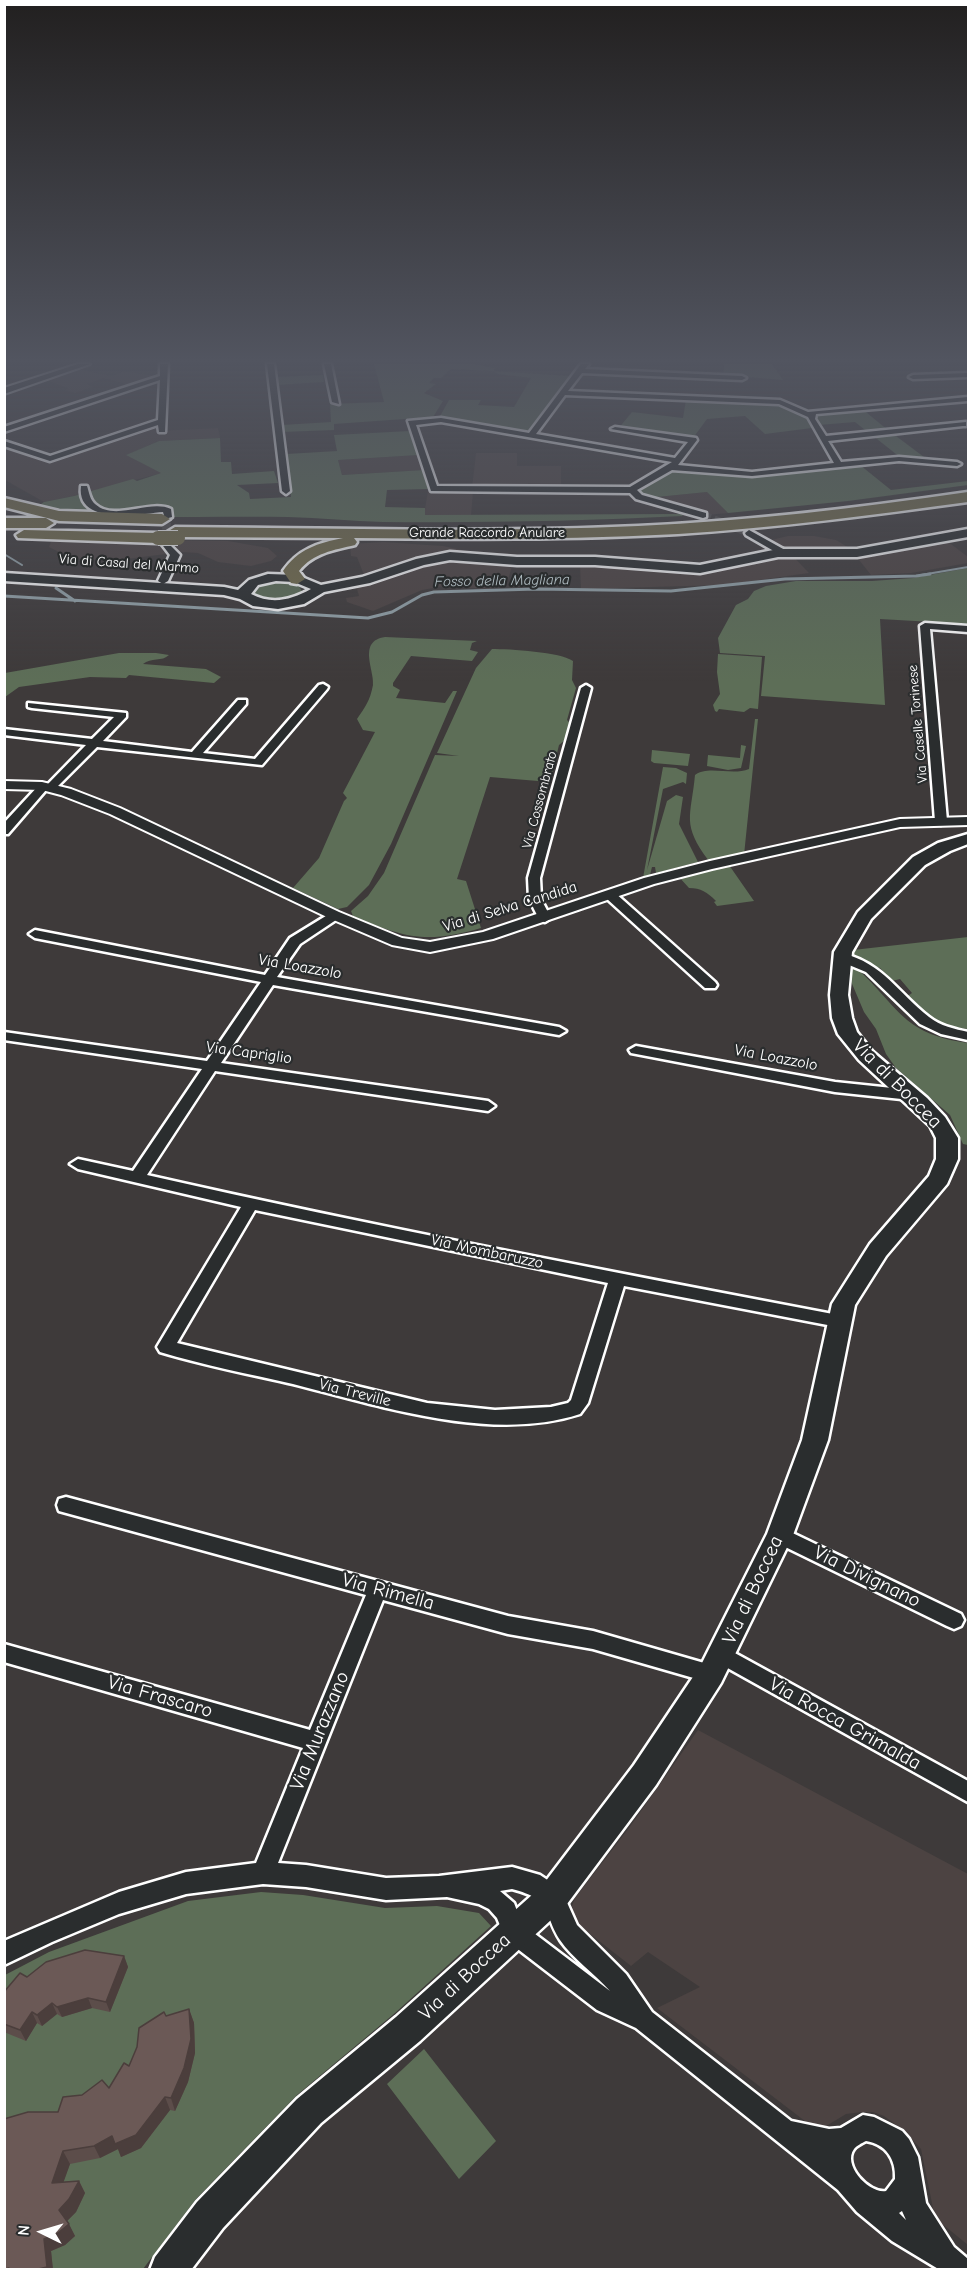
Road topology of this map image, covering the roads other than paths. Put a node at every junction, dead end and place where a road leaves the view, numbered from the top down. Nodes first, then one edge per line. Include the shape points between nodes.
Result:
1 (283, 470) edge
2 (427, 470) edge
3 (665, 470) edge
4 (722, 470) edge
5 (790, 470) edge
6 (84, 488) dead end
7 (632, 490) junction
8 (969, 490) edge
9 (286, 491) dead end
10 (969, 497) edge
11 (4, 501) edge
12 (882, 509) junction
13 (703, 515) tunnel mouth
14 (168, 529) junction
15 (6, 531) edge
16 (749, 533) tunnel mouth
17 (969, 533) edge
18 (782, 552) junction
19 (4, 572) edge
20 (4, 577) edge
21 (273, 578) junction
22 (163, 581) junction
23 (252, 583) junction
24 (304, 586) junction
25 (245, 596) junction
26 (969, 629) edge
27 (322, 687) dead end
28 (586, 688) dead end
29 (242, 702) dead end
30 (32, 705) dead end
31 (4, 732) edge
32 (95, 744) junction
33 (194, 756) junction
34 (4, 785) edge
35 (47, 787) junction
36 (942, 821) junction
37 (969, 821) edge
38 (4, 831) edge
39 (967, 842) edge
40 (610, 895) junction
41 (334, 915) junction
42 (545, 918) junction
43 (35, 934) dead end
44 (842, 957) junction
45 (269, 980) junction
46 (710, 985) dead end
47 (559, 1031) dead end
48 (4, 1036) edge
49 (969, 1036) edge
50 (636, 1050) dead end
51 (211, 1066) junction
52 (910, 1095) junction
53 (488, 1106) dead end
54 (78, 1164) dead end
55 (137, 1177) junction
56 (251, 1204) junction
57 (618, 1279) junction
58 (838, 1321) junction
59 (66, 1506) dead end
60 (780, 1535) junction
61 (378, 1589) junction
62 (954, 1620) dead end
63 (4, 1653) edge
64 (716, 1665) junction
65 (315, 1741) junction
66 (969, 1792) edge
67 (263, 1873) junction
68 (439, 1887) junction
69 (553, 1897) junction
70 (514, 1932) junction
71 (4, 1954) edge
72 (644, 2020) junction
73 (782, 2131) junction
74 (845, 2140) junction
75 (844, 2180) junction
76 (908, 2180) junction
77 (862, 2199) junction
78 (953, 2263) edge
79 (168, 2270) edge

1 - 9 street
2 - 7 street via 434,489
3 - 7 street
4 - 5 street via 752,474
6 - 14 street via 90,504 99,510 164,509 168,511
7 - 13 street via 639,497
8 - 14 highway, Grande Raccordo Anulare via 834,508 663,523
10 - 12 highway, Grande Raccordo Anulare
11 - 14 highway via 40,512
12 - 14 highway, Grande Raccordo Anulare via 725,526 599,532
12 - 24 highway via 784,526 671,536 353,541 323,548 303,558 291,571
14 - 15 highway
14 - 21 highway via 244,540 282,551 290,558 290,565
14 - 22 street via 175,555
16 - 18 street
17 - 18 main road via 857,553
18 - 24 main road via 700,569 450,556 370,579
19 - 22 main road, Via di Casal del Marmo
20 - 25 main road, Via di Casal del Marmo via 224,591
21 - 23 main road, Via di Casal del Marmo
21 - 24 main road, Via di Casal del Marmo
22 - 23 main road, Via di Casal del Marmo
23 - 25 main road
24 - 25 main road, Via di Casal del Marmo via 298,601 278,605 258,603
26 - 36 street, Via Caselle Torinese via 925,626
27 - 33 street via 258,764
28 - 42 street, Via Cossombrato via 534,878 532,893
29 - 33 street
30 - 32 street via 122,715
31 - 32 street
32 - 33 street
32 - 35 street
34 - 35 street, Via di Selva Candida
35 - 38 street
35 - 41 street, Via di Selva Candida via 115,811
36 - 37 street, Via di Selva Candida
36 - 39 street
36 - 40 street, Via di Selva Candida via 900,823 850,833 710,865
39 - 44 main road, Via di Boccea via 936,851 919,861 859,923
40 - 42 street, Via di Selva Candida
40 - 46 street
41 - 42 street, Via di Selva Candida via 398,942 430,947 465,942
41 - 45 street via 295,941
43 - 45 street, Via Loazzolo
44 - 49 street via 871,969 925,1021
44 - 52 main road, Via di Boccea via 839,995 848,1034 866,1056
45 - 47 street, Via Loazzolo
45 - 51 street
48 - 51 street, Via Capriglio
50 - 52 street, Via Loazzolo via 835,1087
51 - 53 street, Via Capriglio
51 - 55 street
52 - 58 main road, Via di Boccea via 944,1131 948,1145 946,1163 939,1179 878,1250 849,1293
54 - 55 street, Via Mombaruzzo
55 - 56 street, Via Mombaruzzo
56 - 57 street, Via Mombaruzzo
56 - 57 street, Via Treville via 166,1347 427,1410 495,1416 574,1409
57 - 58 street, Via Mombaruzzo
58 - 60 main road, Via di Boccea via 815,1440
59 - 61 street, Via Rimella
60 - 62 street, Via Divignano
60 - 64 main road, Via di Boccea
61 - 64 street, Via Rimella via 508,1625
61 - 65 street, Via Murazzano
63 - 65 street, Via Frascaro
64 - 66 street, Via Rocca Grimalda
64 - 69 main road, Via di Boccea via 645,1775
65 - 67 street, Via Murazzano
67 - 68 street via 386,1889
67 - 71 street via 186,1883 118,1903
68 - 69 street via 513,1878 532,1883
68 - 70 street via 492,1898 506,1911
69 - 70 main road, Via di Boccea
69 - 72 street via 569,1933 618,1982
70 - 72 street via 609,2005
70 - 79 main road, Via di Boccea via 408,2029 309,2111 210,2215
72 - 73 street
73 - 74 street via 821,2141
73 - 75 street
74 - 75 street via 840,2159
74 - 76 street via 863,2128 886,2133 904,2153
75 - 77 street
76 - 77 street via 896,2200 874,2204
76 - 78 street via 914,2208
77 - 78 street via 907,2236

